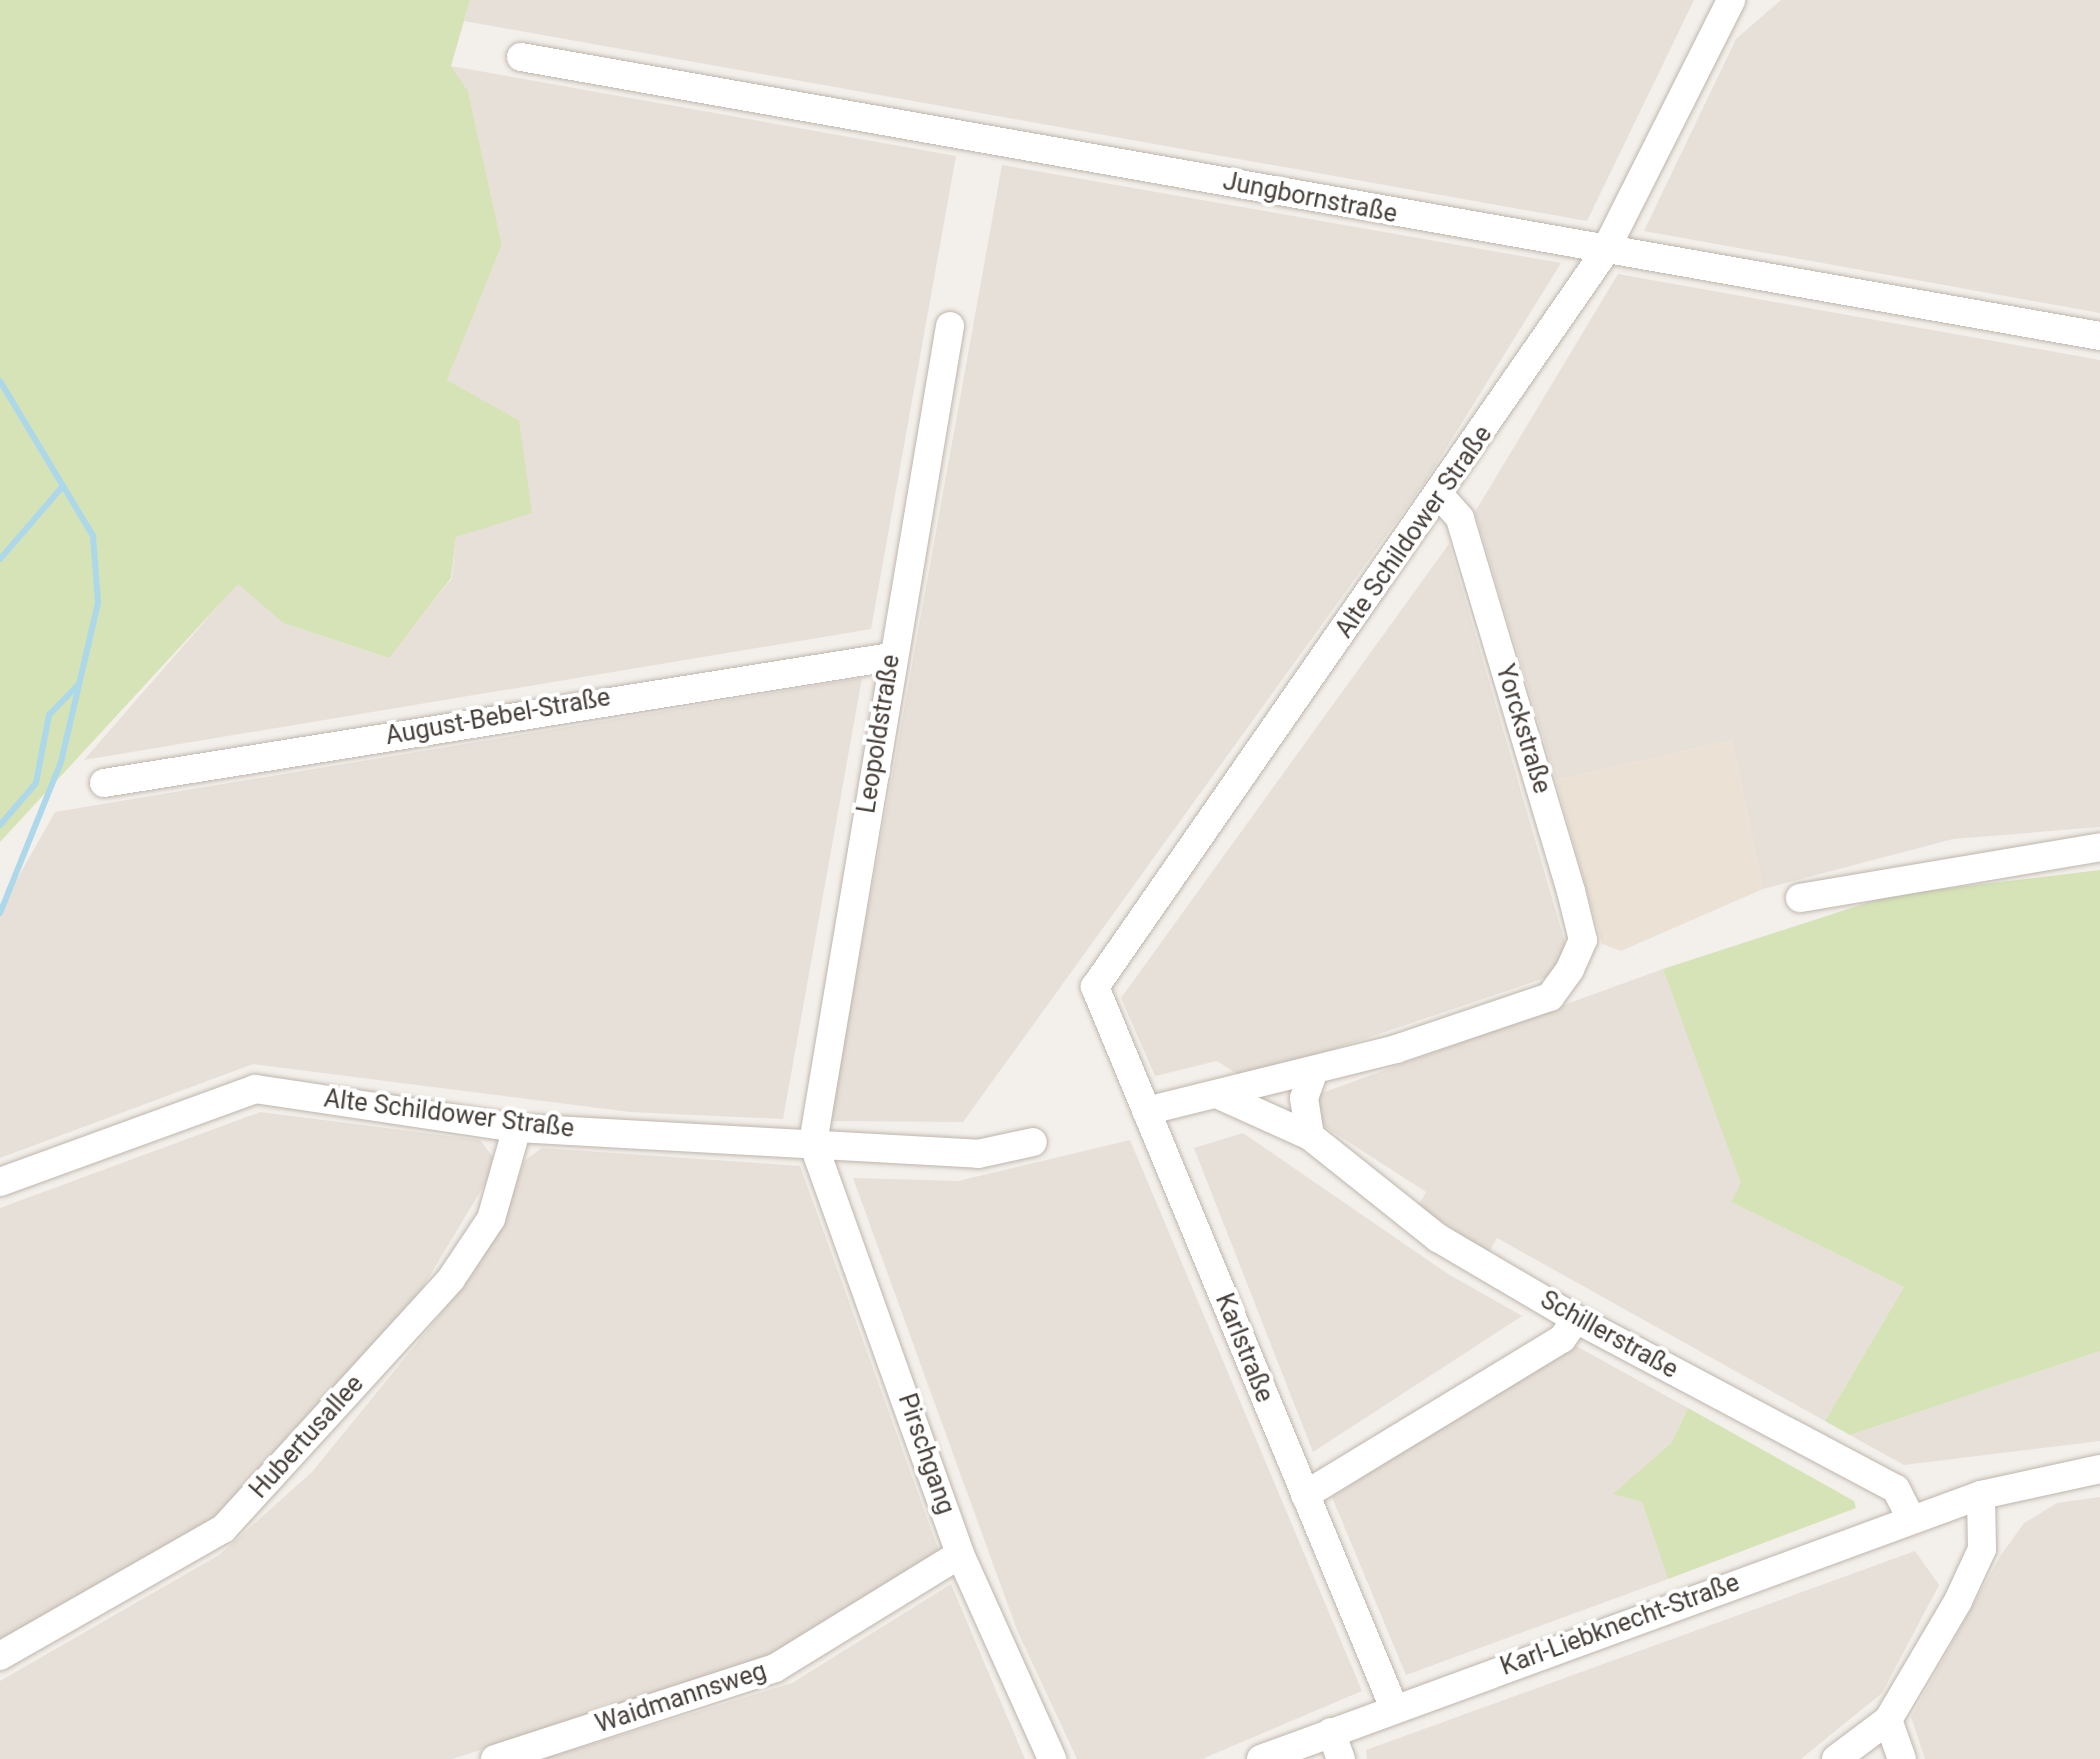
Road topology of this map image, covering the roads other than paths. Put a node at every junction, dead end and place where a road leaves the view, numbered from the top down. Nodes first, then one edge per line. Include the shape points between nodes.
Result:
1 (1731, 0) edge
2 (521, 57) dead end
3 (1604, 253) junction
4 (950, 326) dead end
5 (2100, 336) edge
6 (1440, 497) junction
7 (891, 657) junction
8 (104, 783) dead end
9 (2100, 847) edge
10 (1800, 898) dead end
11 (1095, 987) joint
12 (1312, 1076) junction
13 (1221, 1096) junction
14 (1146, 1111) junction
15 (517, 1128) junction
16 (1310, 1136) junction
17 (1033, 1142) dead end
18 (813, 1143) junction
19 (0, 1182) edge
20 (1576, 1319) junction
21 (2100, 1470) edge
22 (1305, 1495) junction
23 (1981, 1495) junction
24 (1912, 1519) junction
25 (960, 1554) junction
26 (0, 1656) edge
27 (1394, 1708) junction
28 (1888, 1720) junction
29 (1331, 1732) junction
30 (495, 1759) edge
31 (1052, 1759) edge
32 (1261, 1759) edge
33 (1341, 1759) edge
34 (1836, 1759) edge
35 (1902, 1759) edge

1 - 3 street, Alte Schildower Straße via 1696,55
2 - 3 street, Jungbornstraße
3 - 5 street, Jungbornstraße
3 - 6 street, Alte Schildower Straße
4 - 7 street, Leopoldstraße
6 - 11 street, Alte Schildower Straße
6 - 12 street, Yorckstraße via 1460,518 1583,940 1550,997
7 - 8 street, August-Bebel-Straße
7 - 18 street, Leopoldstraße
9 - 10 street
11 - 14 street, Karlstraße
12 - 13 street
12 - 16 street via 1304,1098
13 - 14 street
13 - 16 street, Schillerstraße
14 - 22 street, Karlstraße
15 - 18 street, Alte Schildower Straße
15 - 19 street, Alte Schildower Straße via 254,1089
15 - 26 street, Hubertusallee via 491,1219 451,1279 223,1529
16 - 20 street, Schillerstraße via 1438,1238
17 - 18 street, Alte Schildower Straße via 978,1154
18 - 25 street, Pirschgang
20 - 22 street via 1562,1339
20 - 24 street, Schillerstraße via 1896,1490
21 - 23 street, Karl-Liebknecht-Straße
22 - 27 street, Karlstraße
23 - 24 street, Karl-Liebknecht-Straße
23 - 28 street via 1982,1549
24 - 27 street, Karl-Liebknecht-Straße
25 - 30 street, Waidmannsweg via 775,1668
25 - 31 street, Pirschgang
27 - 29 street, Karl-Liebknecht-Straße
28 - 34 street
28 - 35 street
29 - 32 street, Karl-Liebknecht-Straße
29 - 33 street

